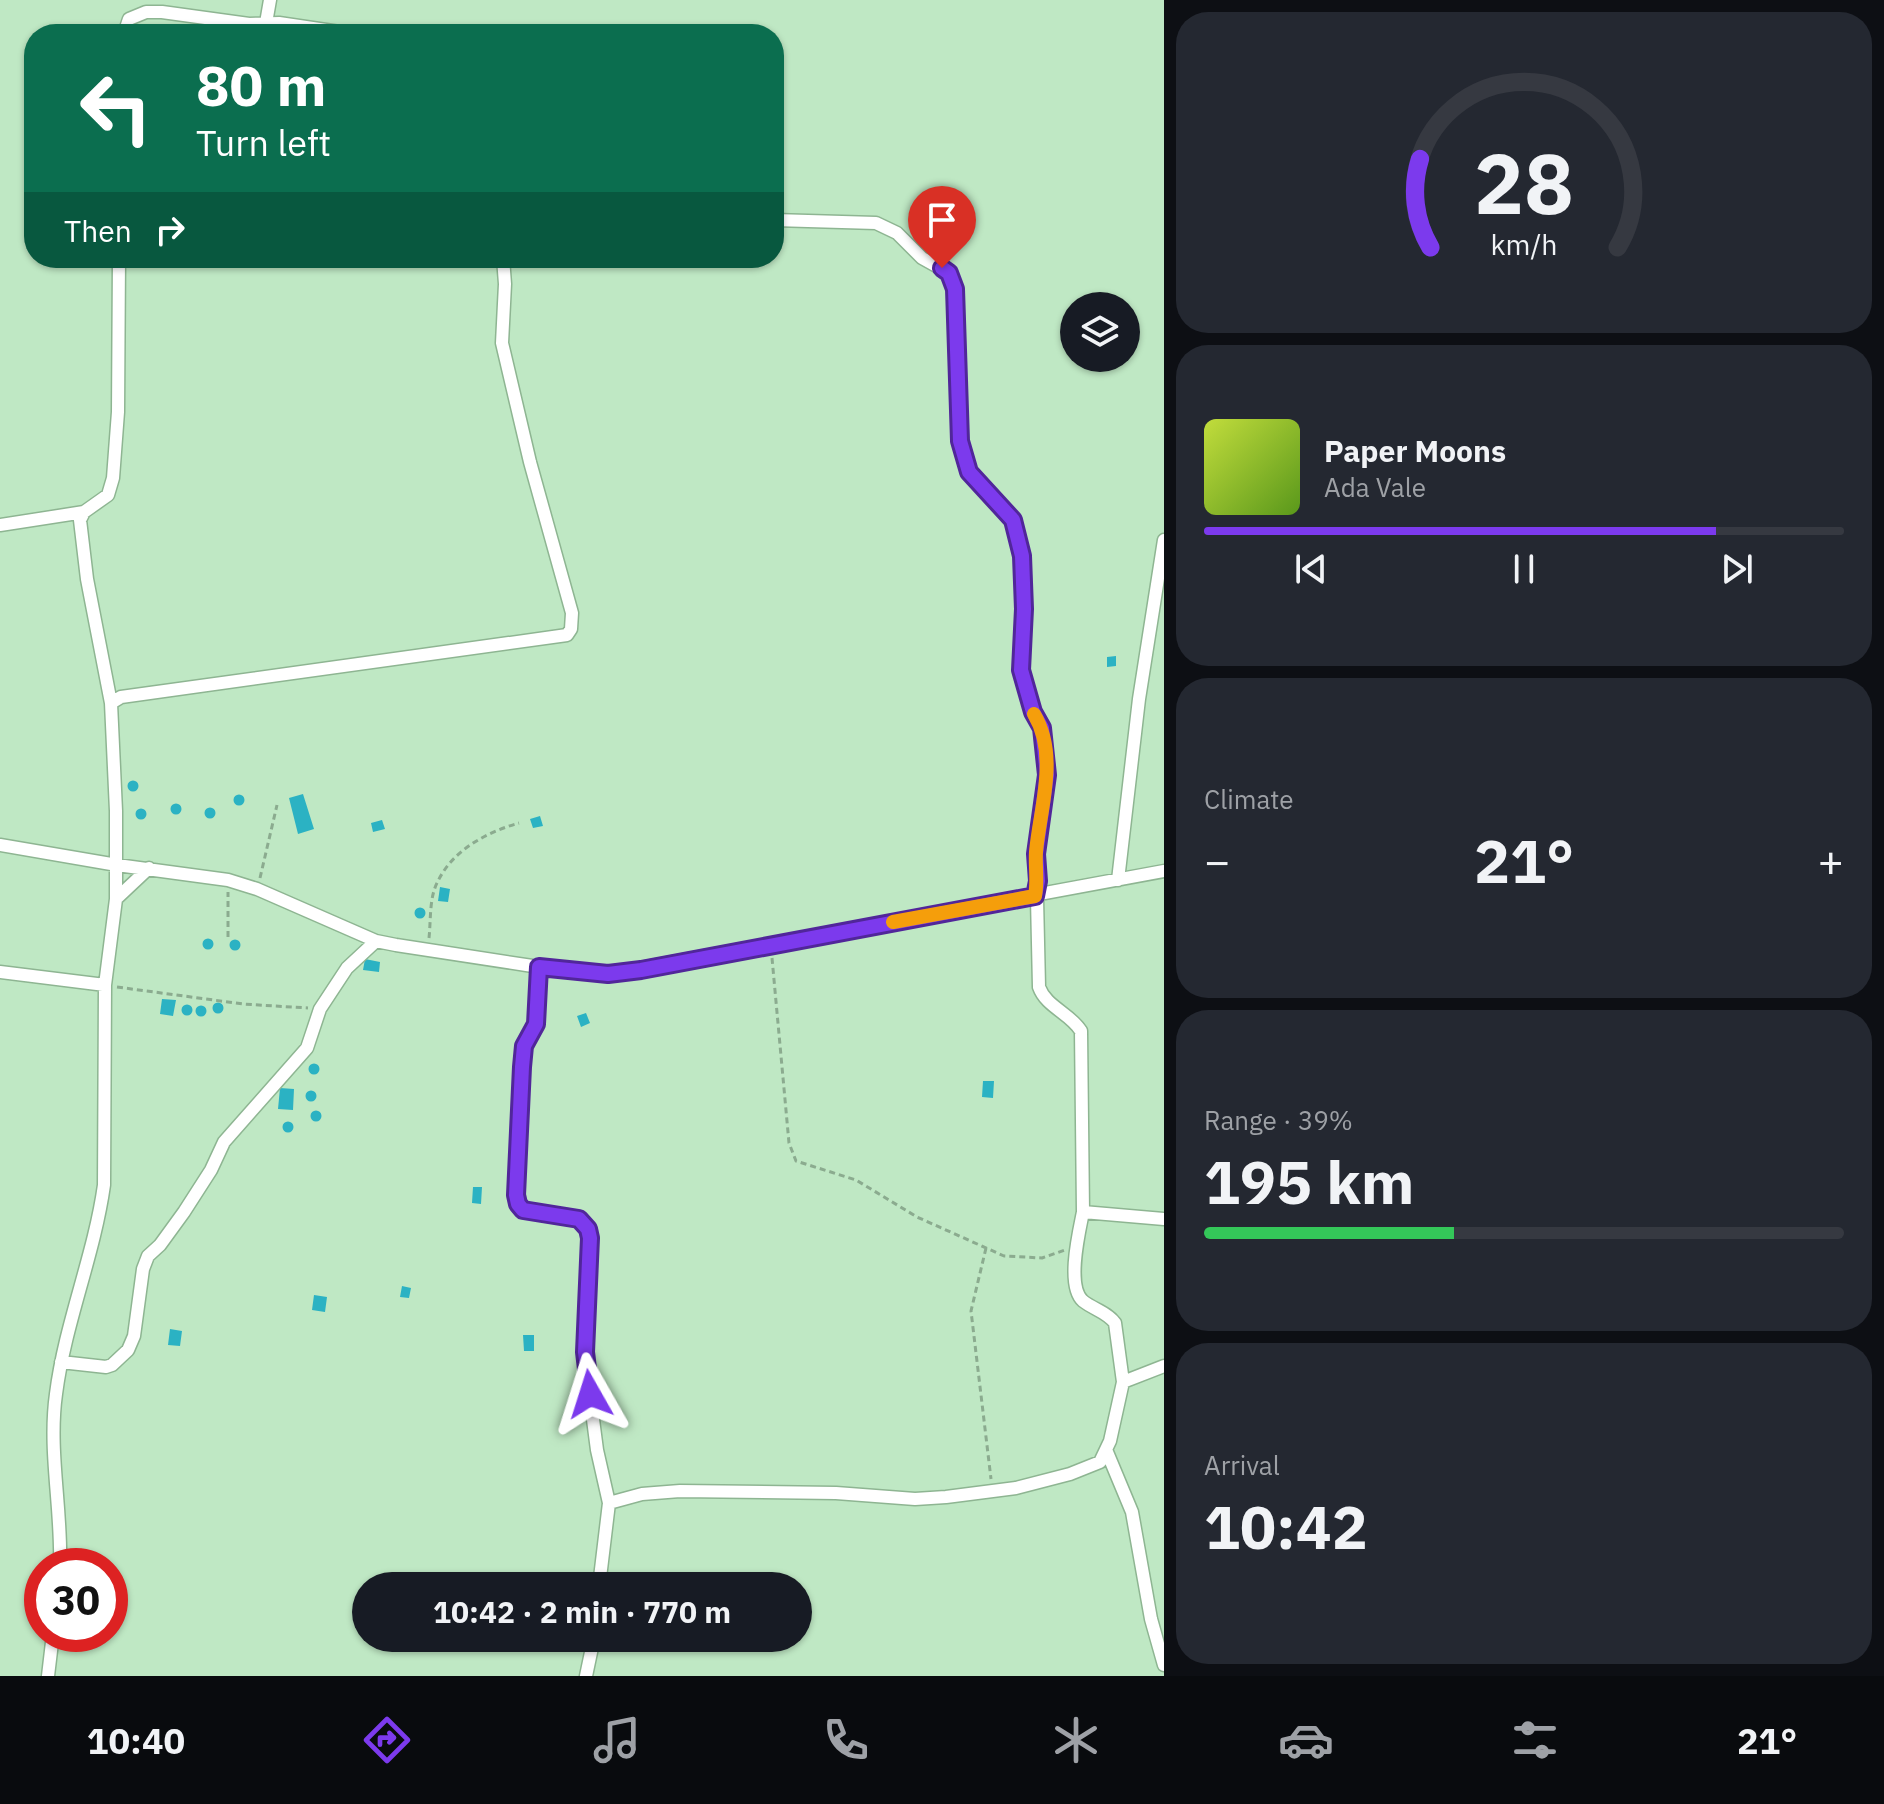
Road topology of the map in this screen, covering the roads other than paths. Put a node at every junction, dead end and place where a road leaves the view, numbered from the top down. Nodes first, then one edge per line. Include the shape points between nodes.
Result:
1 (139, 0) edge
2 (270, 0) edge
3 (136, 15) junction
4 (266, 23) junction
5 (127, 24) edge
6 (274, 24) edge
7 (784, 220) edge
8 (119, 268) edge
9 (504, 268) edge
10 (84, 512) junction
11 (0, 525) edge
12 (1164, 540) edge
13 (111, 703) junction
14 (0, 845) edge
15 (117, 865) junction
16 (149, 868) junction
17 (1164, 871) edge
18 (1118, 880) junction
19 (1035, 896) junction
20 (116, 899) junction
21 (376, 941) junction
22 (539, 967) junction
23 (0, 972) edge
24 (105, 985) junction
25 (1083, 1212) junction
26 (1164, 1219) edge
27 (61, 1362) junction
28 (1164, 1366) edge
29 (1123, 1382) junction
30 (1107, 1452) junction
31 (609, 1503) junction
32 (59, 1548) edge
33 (601, 1572) edge
34 (51, 1652) edge
35 (591, 1652) edge
36 (1164, 1665) edge
37 (48, 1676) edge
38 (586, 1676) edge

1 - 3 street
2 - 4 street
3 - 4 street via 162,12
3 - 5 street
4 - 6 street
7 - 19 street via 876,223 897,233 953,279 963,461 1013,520 1022,556 1021,670 1042,728 1047,775
8 - 10 street via 113,478 108,495
9 - 13 street via 502,343 572,613 567,635 121,697
10 - 11 street
10 - 13 street via 80,532
12 - 18 street
13 - 15 street
14 - 15 street
15 - 16 street
15 - 20 street
16 - 20 street
16 - 21 street via 257,889
17 - 18 street
18 - 19 street
19 - 22 street via 608,974
19 - 25 street via 1042,996 1081,1031
20 - 24 street
21 - 22 street
21 - 27 street via 354,960 320,1009 307,1048 224,1142 184,1212 145,1262 128,1350 106,1367
22 - 31 street via 536,1024 524,1046 516,1195 523,1210 579,1219 588,1229 586,1366
23 - 24 street
24 - 27 street via 104,1185
25 - 26 street
25 - 29 street via 1076,1287 1085,1302 1115,1323
27 - 32 street via 53,1442
28 - 29 street
29 - 30 street
30 - 31 street via 1089,1468 1016,1488 915,1499 680,1491
30 - 36 street via 1132,1512
31 - 33 street
34 - 37 street
35 - 38 street

